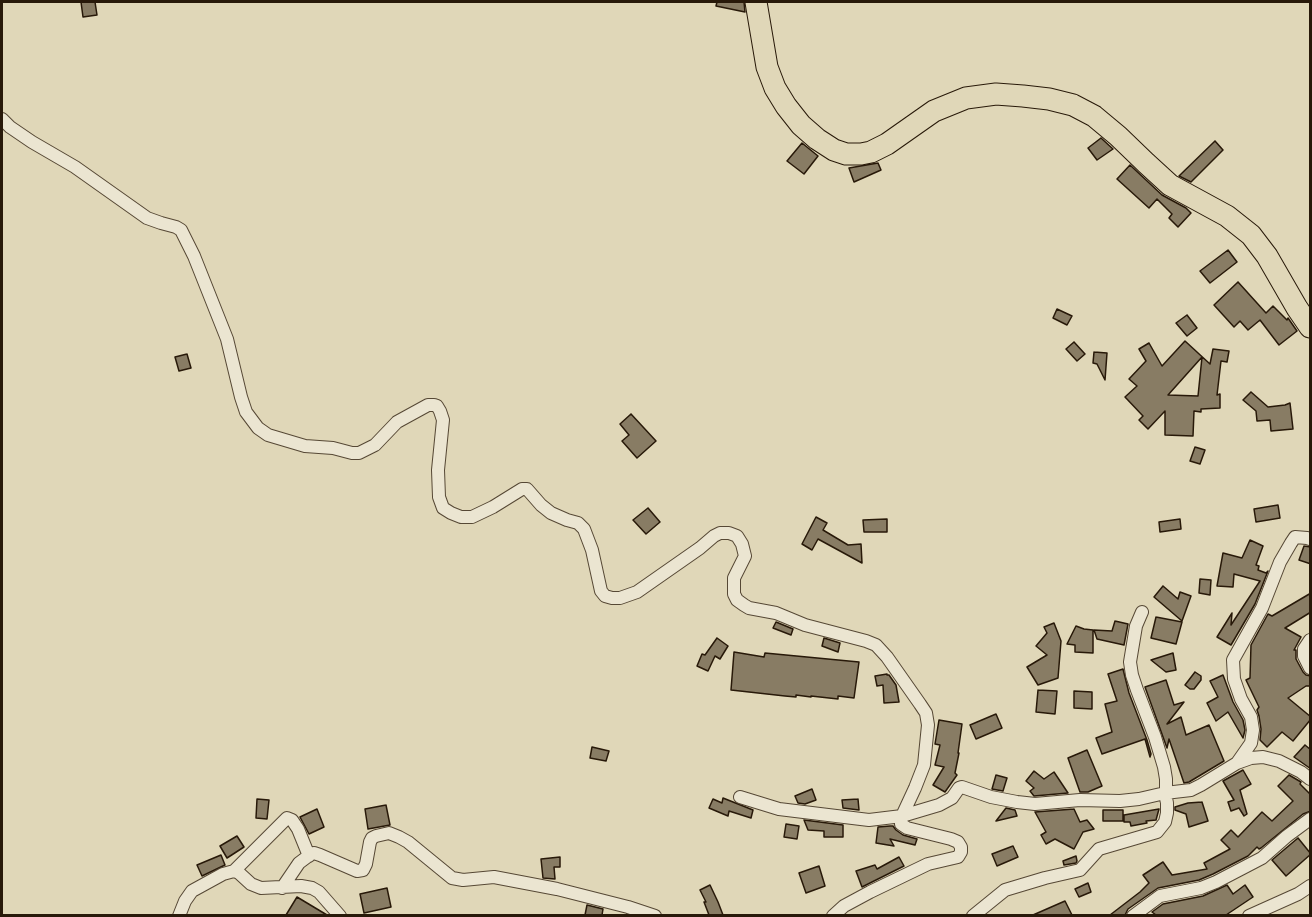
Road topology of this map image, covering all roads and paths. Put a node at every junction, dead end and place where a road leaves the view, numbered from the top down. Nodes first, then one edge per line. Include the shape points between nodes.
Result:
1 (756, 2) edge
2 (2, 119) edge
3 (1311, 327) edge
4 (1311, 539) edge
5 (1142, 612) dead end
6 (1311, 640) edge
7 (1311, 668) edge
8 (1237, 763) junction
9 (1311, 779) edge
10 (1165, 793) junction
11 (740, 797) dead end
12 (902, 816) junction
13 (1311, 819) edge
14 (309, 856) junction
15 (234, 871) junction
16 (1311, 886) edge
17 (282, 888) junction
18 (179, 915) edge
19 (340, 915) edge
20 (655, 915) edge
21 (833, 915) edge
22 (974, 915) edge
23 (1133, 915) edge
24 (1249, 915) edge

1 - 3 highway via 767,67 775,88 801,125 834,150 846,154 871,152 934,111 966,98 996,94 1074,105 1110,129 1170,184 1227,216 1251,235
2 - 12 street via 147,218 180,230 227,339 246,412 268,435 305,446 359,453 375,445 397,422 428,405 437,406 443,420 438,470 443,508 461,517 472,517 527,489 551,513 584,529 601,591 612,598 637,592 720,533 737,537 745,556 734,579 737,600 749,608 876,645 926,713 924,765
4 - 8 street via 1296,537 1291,543 1233,660 1234,679 1253,730 1251,742
5 - 10 street via 1130,662 1160,752
6 - 7 street via 1304,649
8 - 9 street via 1263,757 1279,761
8 - 10 street via 1191,790
10 - 12 street via 1120,801 1035,804 991,797 962,787 945,802
10 - 22 street via 1167,813 1157,832 1100,849 1080,870 1005,890
11 - 12 street via 779,809 838,817 869,820
12 - 21 street via 903,826 958,842 958,857 928,864
13 - 23 street via 1262,858 1201,888 1160,896
14 - 15 street via 298,829 287,818
14 - 17 street via 299,863
14 - 20 street via 320,855 363,870 372,838 389,833 408,842 452,878 494,878 557,889
15 - 17 street via 261,888
15 - 18 street via 192,891
16 - 24 street
17 - 19 street via 312,888

